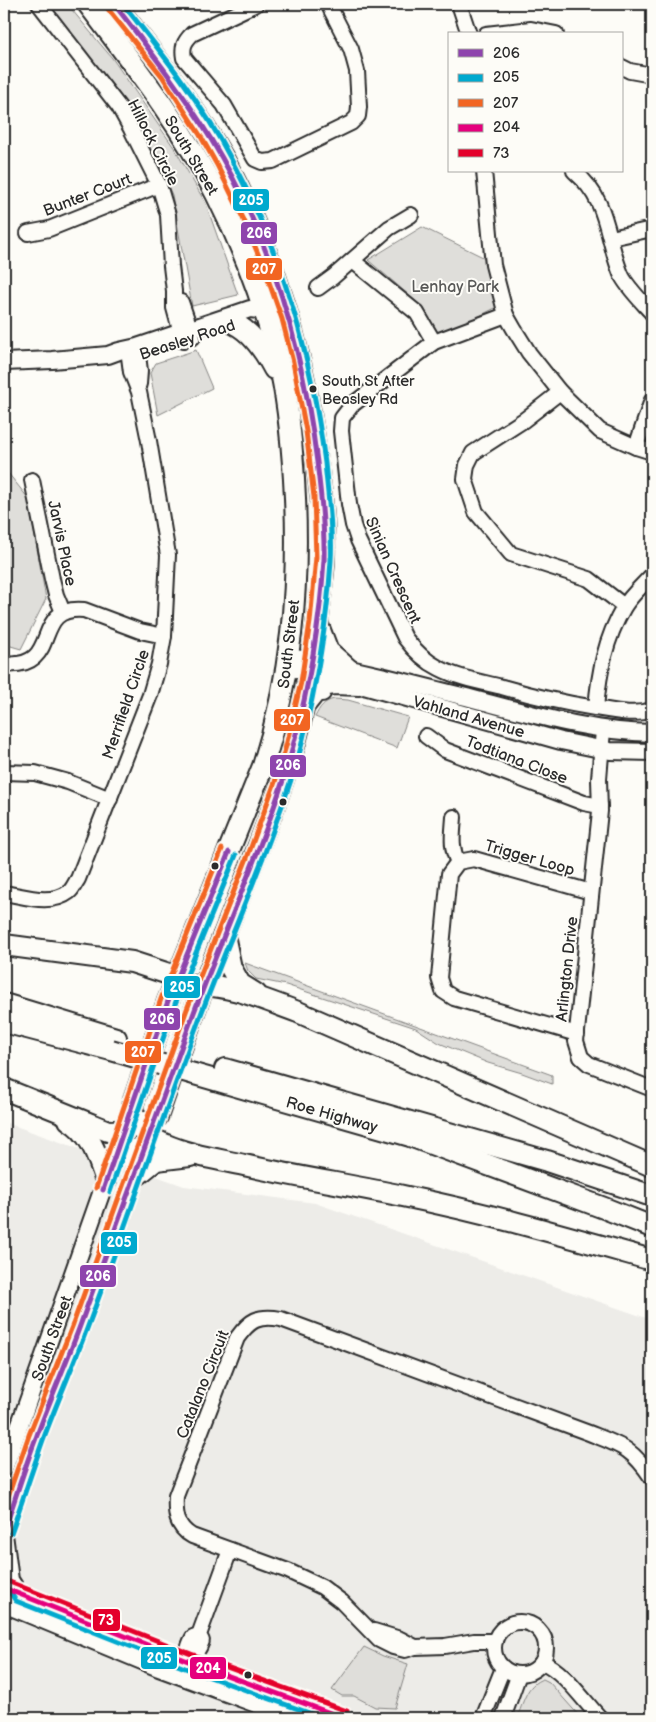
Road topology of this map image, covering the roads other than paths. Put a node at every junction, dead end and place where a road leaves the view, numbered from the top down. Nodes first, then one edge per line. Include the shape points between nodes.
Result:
1 (39, 4) edge
2 (88, 4) edge
3 (114, 4) edge
4 (256, 4) edge
5 (328, 4) edge
6 (459, 4) edge
7 (468, 32) edge
8 (504, 32) edge
9 (546, 32) edge
10 (624, 68) edge
11 (652, 74) edge
12 (484, 172) edge
13 (575, 172) edge
14 (159, 185) junction
15 (250, 215) junction
16 (411, 216) dead end
17 (652, 229) edge
18 (28, 233) dead end
19 (611, 238) junction
20 (353, 261) junction
21 (318, 288) dead end
22 (264, 310) junction
23 (652, 313) edge
24 (506, 315) junction
25 (235, 324) junction
26 (292, 330) junction
27 (187, 335) junction
28 (434, 342) junction
29 (133, 352) junction
30 (4, 362) edge
31 (284, 386) junction
32 (560, 392) junction
33 (652, 400) edge
34 (636, 447) junction
35 (652, 452) edge
36 (32, 480) dead end
37 (652, 575) edge
38 (624, 606) junction
39 (63, 612) junction
40 (317, 623) junction
41 (164, 636) junction
42 (288, 662) junction
43 (4, 664) edge
44 (311, 667) junction
45 (353, 677) junction
46 (304, 706) junction
47 (596, 708) junction
48 (652, 710) edge
49 (607, 731) junction
50 (652, 733) edge
51 (426, 736) dead end
52 (606, 750) junction
53 (652, 752) edge
54 (4, 772) edge
55 (110, 799) junction
56 (600, 806) junction
57 (454, 817) dead end
58 (458, 862) junction
59 (592, 892) junction
60 (4, 893) edge
61 (224, 936) junction
62 (4, 945) edge
63 (190, 947) junction
64 (132, 962) junction
65 (190, 983) junction
66 (263, 999) junction
67 (4, 1004) edge
68 (4, 1022) edge
69 (577, 1034) junction
70 (114, 1044) junction
71 (196, 1068) junction
72 (4, 1089) edge
73 (652, 1089) edge
74 (54, 1111) junction
75 (137, 1131) junction
76 (197, 1155) junction
77 (652, 1166) edge
78 (135, 1177) junction
79 (106, 1181) junction
80 (652, 1196) edge
81 (652, 1228) edge
82 (652, 1260) edge
83 (4, 1469) edge
84 (652, 1478) edge
85 (4, 1532) edge
86 (230, 1550) junction
87 (11, 1591) edge
88 (4, 1604) edge
89 (29, 1614) junction
90 (4, 1615) edge
91 (495, 1641) junction
92 (188, 1661) junction
93 (542, 1662) junction
94 (503, 1668) junction
95 (171, 1672) junction
96 (519, 1674) junction
97 (202, 1684) junction
98 (316, 1713) edge
99 (294, 1718) edge
100 (344, 1718) edge
101 (483, 1718) edge
102 (503, 1718) edge
103 (600, 1718) edge

1 - 14 street, Hillock Circle via 119,107
2 - 22 highway, South Street via 188,143 242,249
3 - 15 highway, South Street via 187,100 224,161
4 - 5 street via 192,34 182,50 184,58 224,105 255,159 262,162 273,161 351,123 358,116 357,71 353,56
6 - 7 street
8 - 9 street via 531,29
10 - 11 street
12 - 24 street via 494,265
13 - 19 street via 596,196
14 - 18 street, Bunter Court via 49,229
14 - 27 street, Hillock Circle via 168,215 174,308
15 - 22 main road via 252,244 269,293
15 - 26 highway, South Street via 282,293
16 - 20 street via 389,228
17 - 19 street
19 - 23 street via 622,276
20 - 21 street
20 - 28 street via 417,313
22 - 25 main road, Beasley Road
22 - 26 main road via 274,312
22 - 27 main road, Beasley Road via 250,309
22 - 31 highway, South Street
24 - 28 street, Sinian Crescent
24 - 32 street via 530,354
25 - 27 main road, Beasley Road
25 - 31 highway via 247,331 259,346
26 - 40 highway, South Street via 314,430 321,496 324,557
27 - 29 main road, Beasley Road
28 - 47 street, Sinian Crescent via 352,405 342,418 340,431 349,504 358,540 405,638 431,664 466,678 558,702
29 - 30 main road, Beasley Road via 120,359 108,355
29 - 41 street, Merrifield Circle via 140,371 139,392 168,555
31 - 42 highway, South Street via 293,439 297,550
32 - 34 street via 600,431
32 - 38 street via 474,453 467,465 465,478 476,512 511,554 589,579
33 - 34 street
34 - 35 street
36 - 39 street, Jarvis Place via 52,579
37 - 38 street
38 - 47 street via 606,644
39 - 41 street via 84,610 140,631
39 - 43 street via 51,623 41,650 34,658 22,664
40 - 44 highway, South Street
40 - 45 highway via 328,650
41 - 55 street, Merrifield Circle via 150,695
42 - 44 main road, Vahland Avenue
42 - 63 highway, South Street via 263,766
44 - 45 main road, Vahland Avenue
44 - 46 highway, South Street
45 - 46 highway via 323,686
45 - 49 main road, Vahland Avenue
45 - 52 main road, Vahland Avenue via 551,739
46 - 61 highway, South Street via 282,784
47 - 48 street, Sinian Crescent via 637,713
49 - 50 main road, Vahland Avenue
49 - 52 street, Arlington Drive
51 - 56 street, Todtiana Close via 445,750 584,803
52 - 53 main road, Vahland Avenue
52 - 56 street, Arlington Drive via 606,783
54 - 55 street via 35,773
55 - 60 street, Merrifield Circle via 78,879 70,891 56,899
56 - 59 street, Arlington Drive
57 - 58 street via 452,843
58 - 59 street, Trigger Loop via 474,859
58 - 69 street via 449,874 439,978 443,992
59 - 69 street, Arlington Drive
61 - 65 highway, South Street
61 - 66 highway via 231,968 240,984
62 - 64 highway
63 - 64 highway via 167,958
63 - 65 highway, South Street
64 - 65 highway
65 - 66 highway via 220,987
65 - 75 highway, South Street via 168,1001 132,1106
65 - 75 highway, South Street via 194,1012 157,1117
66 - 77 highway via 358,1037
67 - 70 highway, Roe Highway
68 - 70 highway, Roe Highway
69 - 73 street, Arlington Drive via 581,1057 589,1064
70 - 71 highway, Roe Highway, bridge
71 - 80 highway, Roe Highway via 548,1161
71 - 81 highway, Roe Highway via 410,1136
72 - 74 highway
74 - 75 highway via 108,1131
74 - 79 highway via 86,1134
75 - 76 highway
75 - 78 main road, South Street
75 - 79 main road, South Street
76 - 78 highway via 156,1160
76 - 82 highway via 406,1196
78 - 85 main road, South Street via 36,1437
79 - 83 main road, South Street
84 - 86 street, Catalano Circuit via 642,1462 616,1443 293,1323 266,1316 246,1326 238,1338 176,1496 175,1511 184,1532
85 - 87 main road
86 - 91 street, Catalano Circuit via 322,1587 342,1602 379,1640 393,1647 405,1650
86 - 92 street via 199,1635 192,1637 187,1648
87 - 92 main road
88 - 89 main road
89 - 90 main road
89 - 95 main road
91 - 93 street via 499,1633 513,1623 530,1624 543,1636 545,1654
91 - 94 street via 495,1655
92 - 95 street
92 - 97 street
92 - 98 main road
93 - 96 street via 532,1671
93 - 103 street via 552,1666
94 - 96 street
94 - 101 street
95 - 97 main road
96 - 102 street
97 - 99 main road
98 - 100 main road

